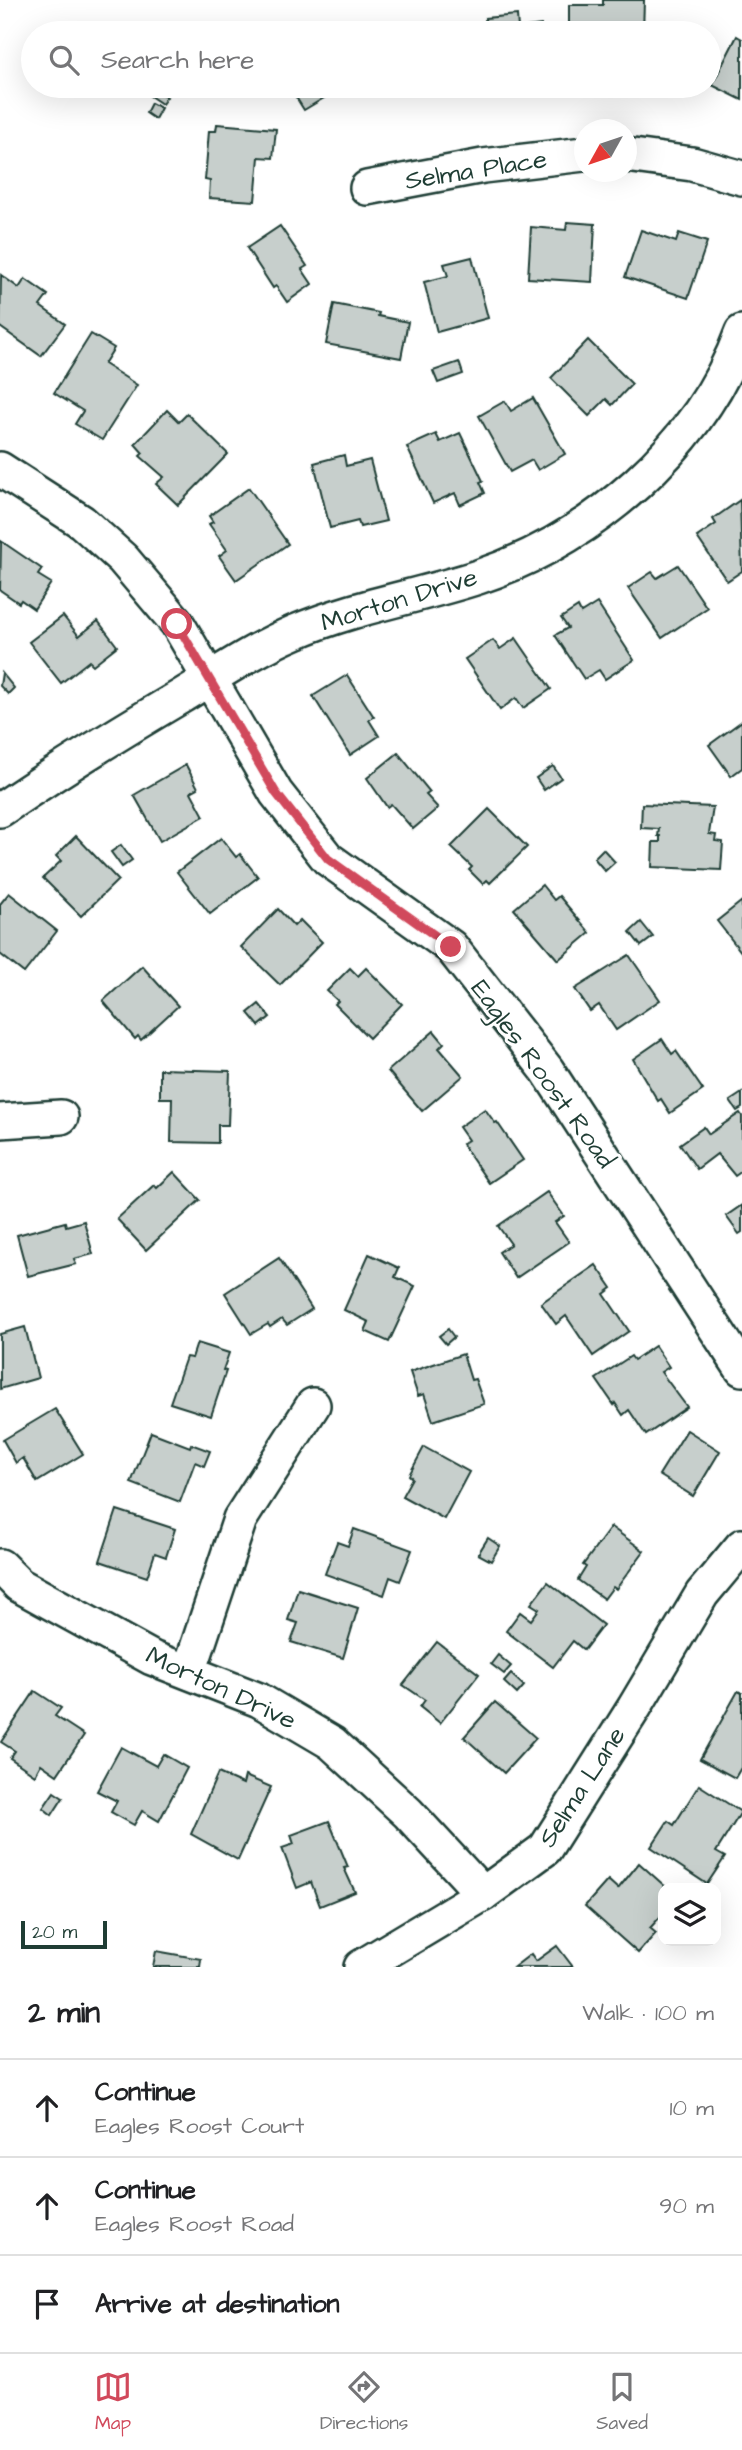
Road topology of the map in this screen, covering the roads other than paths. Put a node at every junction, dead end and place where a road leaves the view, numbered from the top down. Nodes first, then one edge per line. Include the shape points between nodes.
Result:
1 (574, 155) edge
2 (637, 156) edge
3 (742, 178) edge
4 (367, 188) dead end
5 (742, 332) edge
6 (0, 469) edge
7 (209, 679) junction
8 (0, 810) edge
9 (61, 1117) dead end
10 (0, 1121) edge
11 (742, 1369) edge
12 (313, 1405) dead end
13 (742, 1546) edge
14 (0, 1566) edge
15 (189, 1672) junction
16 (483, 1894) junction
17 (361, 1967) edge

1 - 4 street, Selma Place via 483,166
2 - 3 street via 692,164
5 - 7 street, Morton Drive via 714,388 687,428 652,469 575,533 477,578 359,608 296,631
6 - 7 street, Eagles Roost Road via 82,522 122,559 177,624
7 - 8 street, Morton Drive
7 - 11 street, Eagles Roost Road via 276,793 328,859 451,947 547,1070
9 - 10 street
12 - 15 street via 240,1519
13 - 16 street, Selma Lane via 702,1594 545,1849
14 - 15 street, Morton Drive via 19,1585 152,1658
15 - 16 street, Morton Drive via 259,1700 332,1743 408,1813
16 - 17 street, Selma Lane

